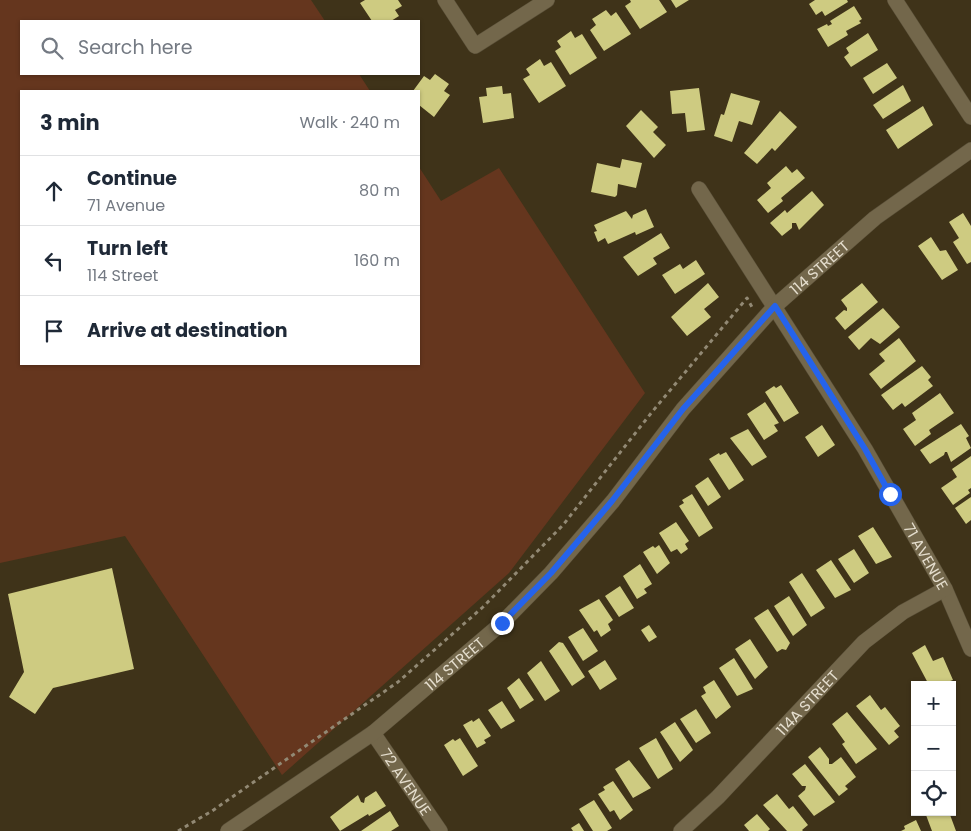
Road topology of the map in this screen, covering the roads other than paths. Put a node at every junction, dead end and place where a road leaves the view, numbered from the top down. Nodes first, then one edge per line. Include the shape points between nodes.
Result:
1 (445, 0) edge
2 (547, 0) edge
3 (895, 0) edge
4 (971, 117) edge
5 (971, 150) edge
6 (699, 189) dead end
7 (775, 306) junction
8 (945, 589) junction
9 (971, 649) edge
10 (373, 733) junction
11 (228, 831) edge
12 (440, 831) edge
13 (681, 831) edge

1 - 2 street via 475,46
3 - 4 street
5 - 7 street, 114 STREET via 875,218
6 - 7 street, 71 AVENUE
7 - 8 street, 71 AVENUE via 865,449
7 - 10 street, 114 STREET via 683,409 551,573 502,623
8 - 9 street, 71 AVENUE
8 - 13 street, 114A STREET via 903,612 864,642 718,798
10 - 11 street, 114 STREET
10 - 12 street, 72 AVENUE

